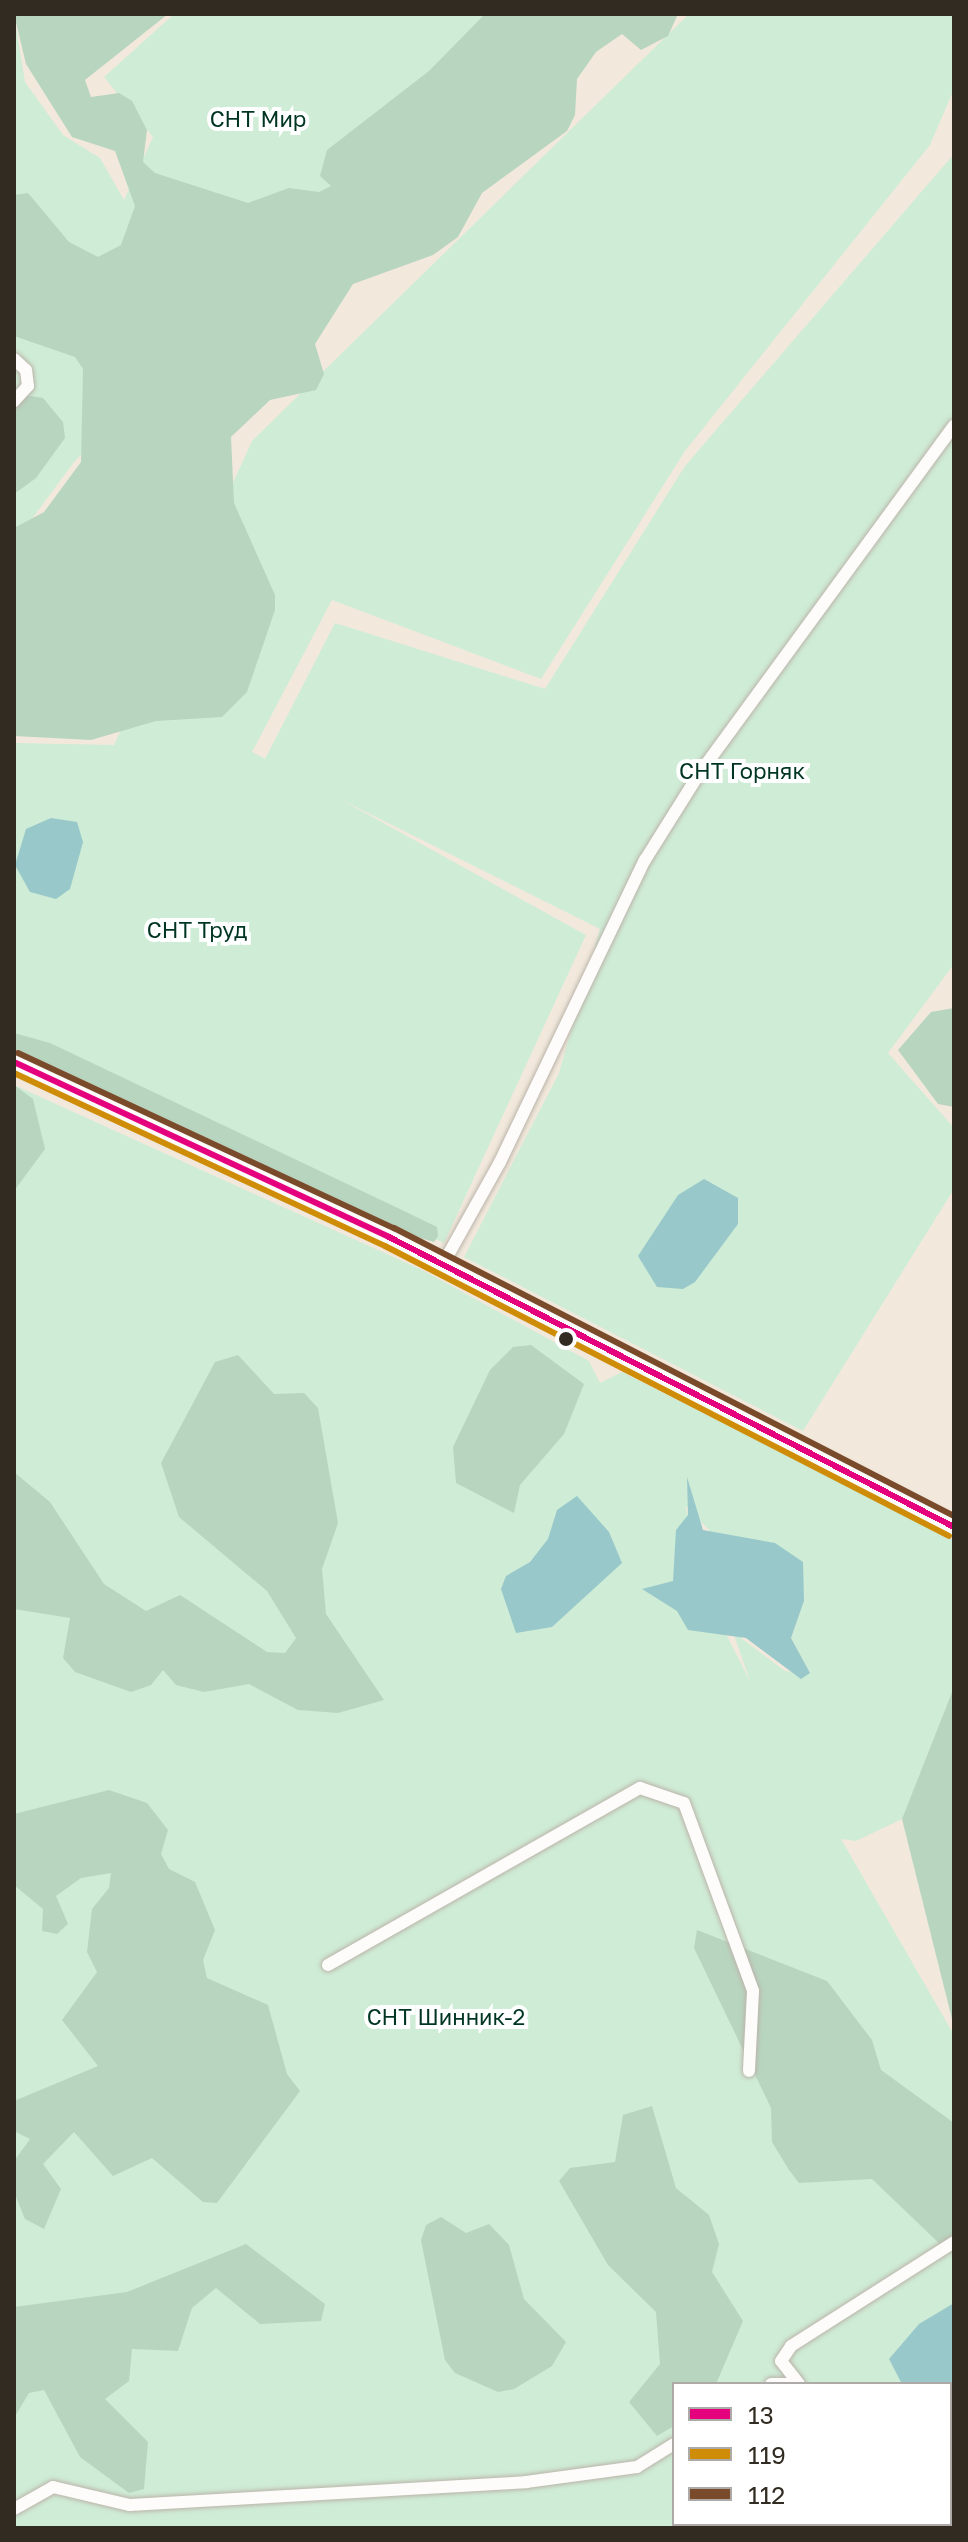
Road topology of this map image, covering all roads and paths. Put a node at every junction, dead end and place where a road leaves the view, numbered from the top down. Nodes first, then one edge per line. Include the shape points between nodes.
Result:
1 (14, 359) edge
2 (14, 401) edge
3 (954, 425) edge
4 (14, 1062) edge
5 (443, 1264) junction
6 (954, 1527) edge
7 (328, 1965) dead end
8 (749, 2071) dead end
9 (954, 2242) edge
10 (795, 2382) edge
11 (672, 2445) edge
12 (14, 2509) edge

1 - 2 street via 26,370 28,386
3 - 5 street via 699,774 645,860 500,1162
4 - 5 street
5 - 6 street
7 - 8 street via 640,1788 684,1803 753,1991
9 - 10 street via 791,2346 781,2361
11 - 12 street via 637,2467 526,2482 130,2505 53,2487

